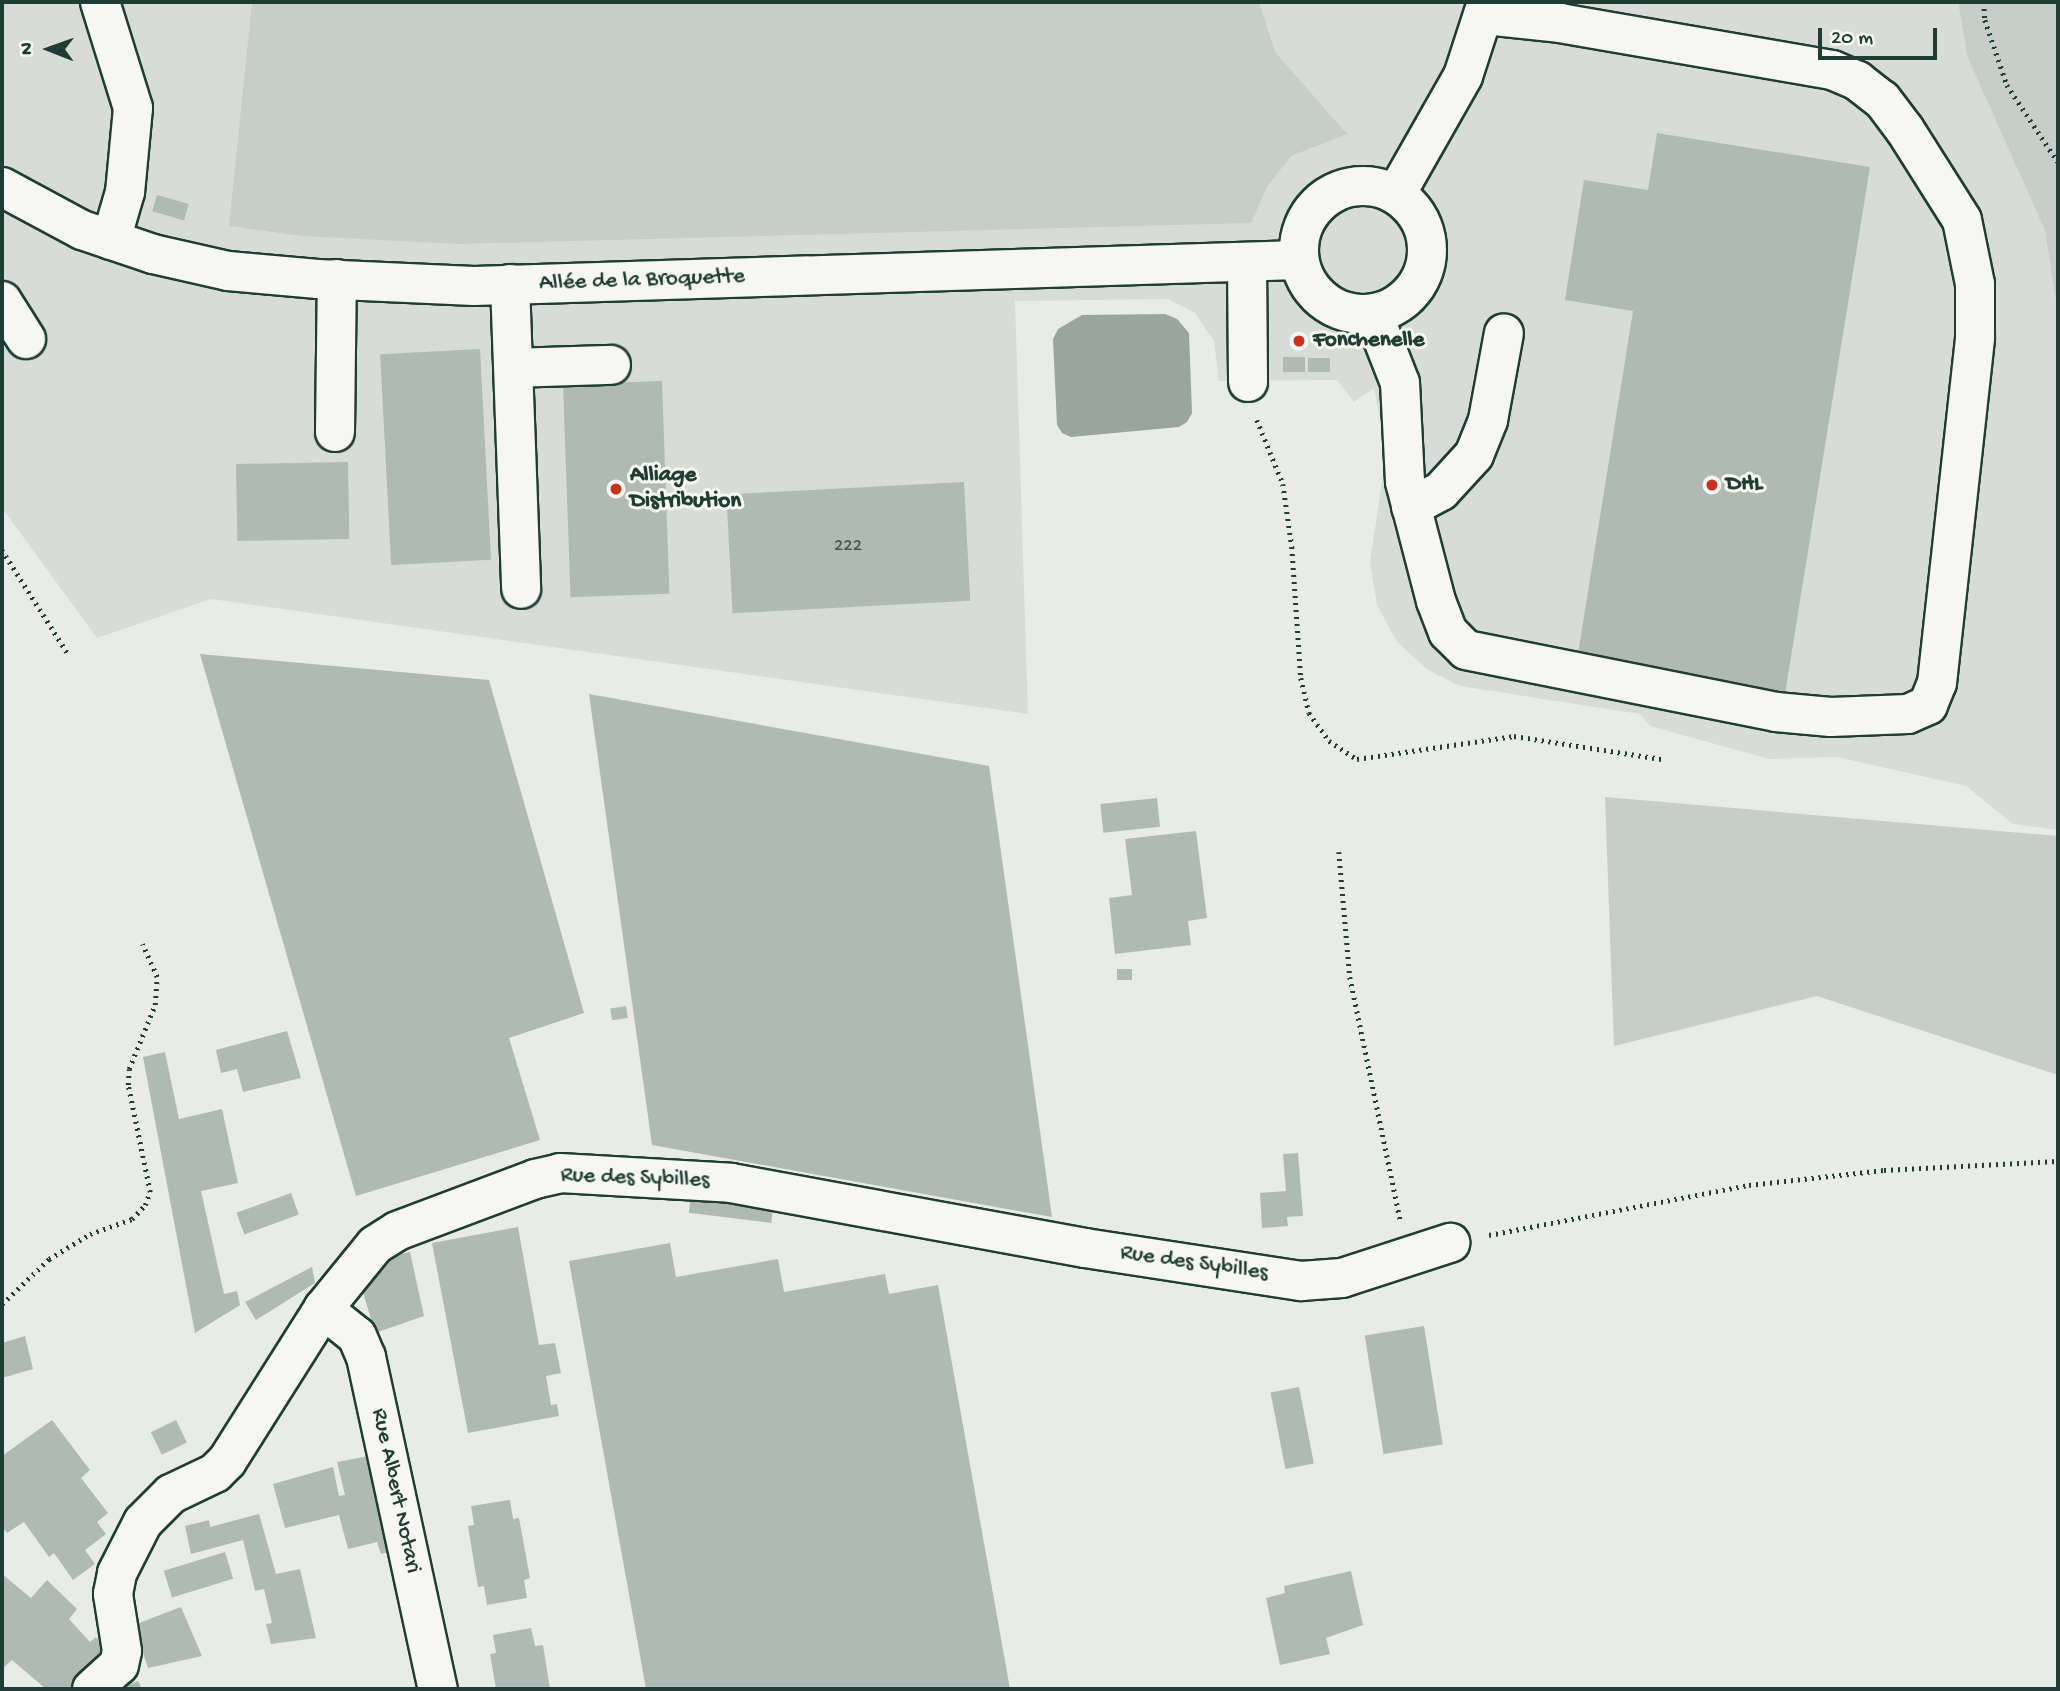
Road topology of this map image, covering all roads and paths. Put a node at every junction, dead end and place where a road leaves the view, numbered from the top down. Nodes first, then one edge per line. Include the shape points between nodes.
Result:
1 (100, 2) edge
2 (1984, 2) edge
3 (1486, 8) edge
4 (2058, 162) edge
5 (2, 187) edge
6 (1396, 194) junction
7 (111, 240) junction
8 (1299, 260) junction
9 (1247, 263) junction
10 (337, 279) junction
11 (510, 284) junction
12 (2, 302) edge
13 (1373, 314) junction
14 (1504, 333) dead end
15 (26, 339) dead end
16 (611, 365) dead end
17 (514, 368) junction
18 (1248, 382) joint
19 (335, 432) dead end
20 (1411, 507) junction
21 (2, 551) edge
22 (521, 589) dead end
23 (69, 655) dead end
24 (1661, 759) dead end
25 (1339, 852) dead end
26 (142, 944) dead end
27 (2058, 1161) edge
28 (1450, 1243) joint
29 (1407, 1257) junction
30 (2, 1304) edge
31 (323, 1309) junction
32 (92, 1689) edge
33 (438, 1689) edge

1 - 7 street via 134,108 125,192
2 - 4 path via 1985,20 2007,85
3 - 6 street via 1463,76
3 - 20 street via 1832,70 1858,81 1882,100 1905,130 1962,220 1975,284 1975,337 1937,682 1927,705 1908,714 1832,717 1776,712 1466,650 1448,632 1436,601
5 - 7 street, Allée de la Broquette via 82,230
6 - 8 street via 1375,186 1352,185 1333,192 1305,220
6 - 13 street via 1413,208 1424,228 1428,251 1412,292
7 - 10 street, Allée de la Broquette via 228,271
8 - 9 street, Allée de la Broquette
8 - 13 street via 1317,296 1353,314
9 - 11 street, Allée de la Broquette
9 - 18 street
10 - 11 street, Allée de la Broquette
10 - 19 street
11 - 17 street
12 - 15 street
13 - 20 street via 1400,383 1401,449
14 - 20 street via 1488,420 1475,455 1441,491
16 - 17 street
17 - 22 street
18 - 24 path via 1283,484 1301,678 1309,713 1329,741 1357,759 1514,736
21 - 23 path
25 - 29 path via 1350,977
26 - 30 path via 157,977 155,1005 129,1069 128,1085 150,1192 145,1205 132,1219 90,1234 49,1259
27 - 28 path via 1884,1170 1749,1185
28 - 29 street, Rue des Sybilles
29 - 31 street, Rue des Sybilles via 1342,1278 1301,1280 1084,1248 731,1183 560,1173 397,1231 375,1245
31 - 32 street, Rue des Sybilles via 227,1461 215,1473 171,1494 142,1522 115,1584 114,1615 122,1651 119,1665
31 - 33 street, Rue Albert Notari via 357,1336 366,1357

